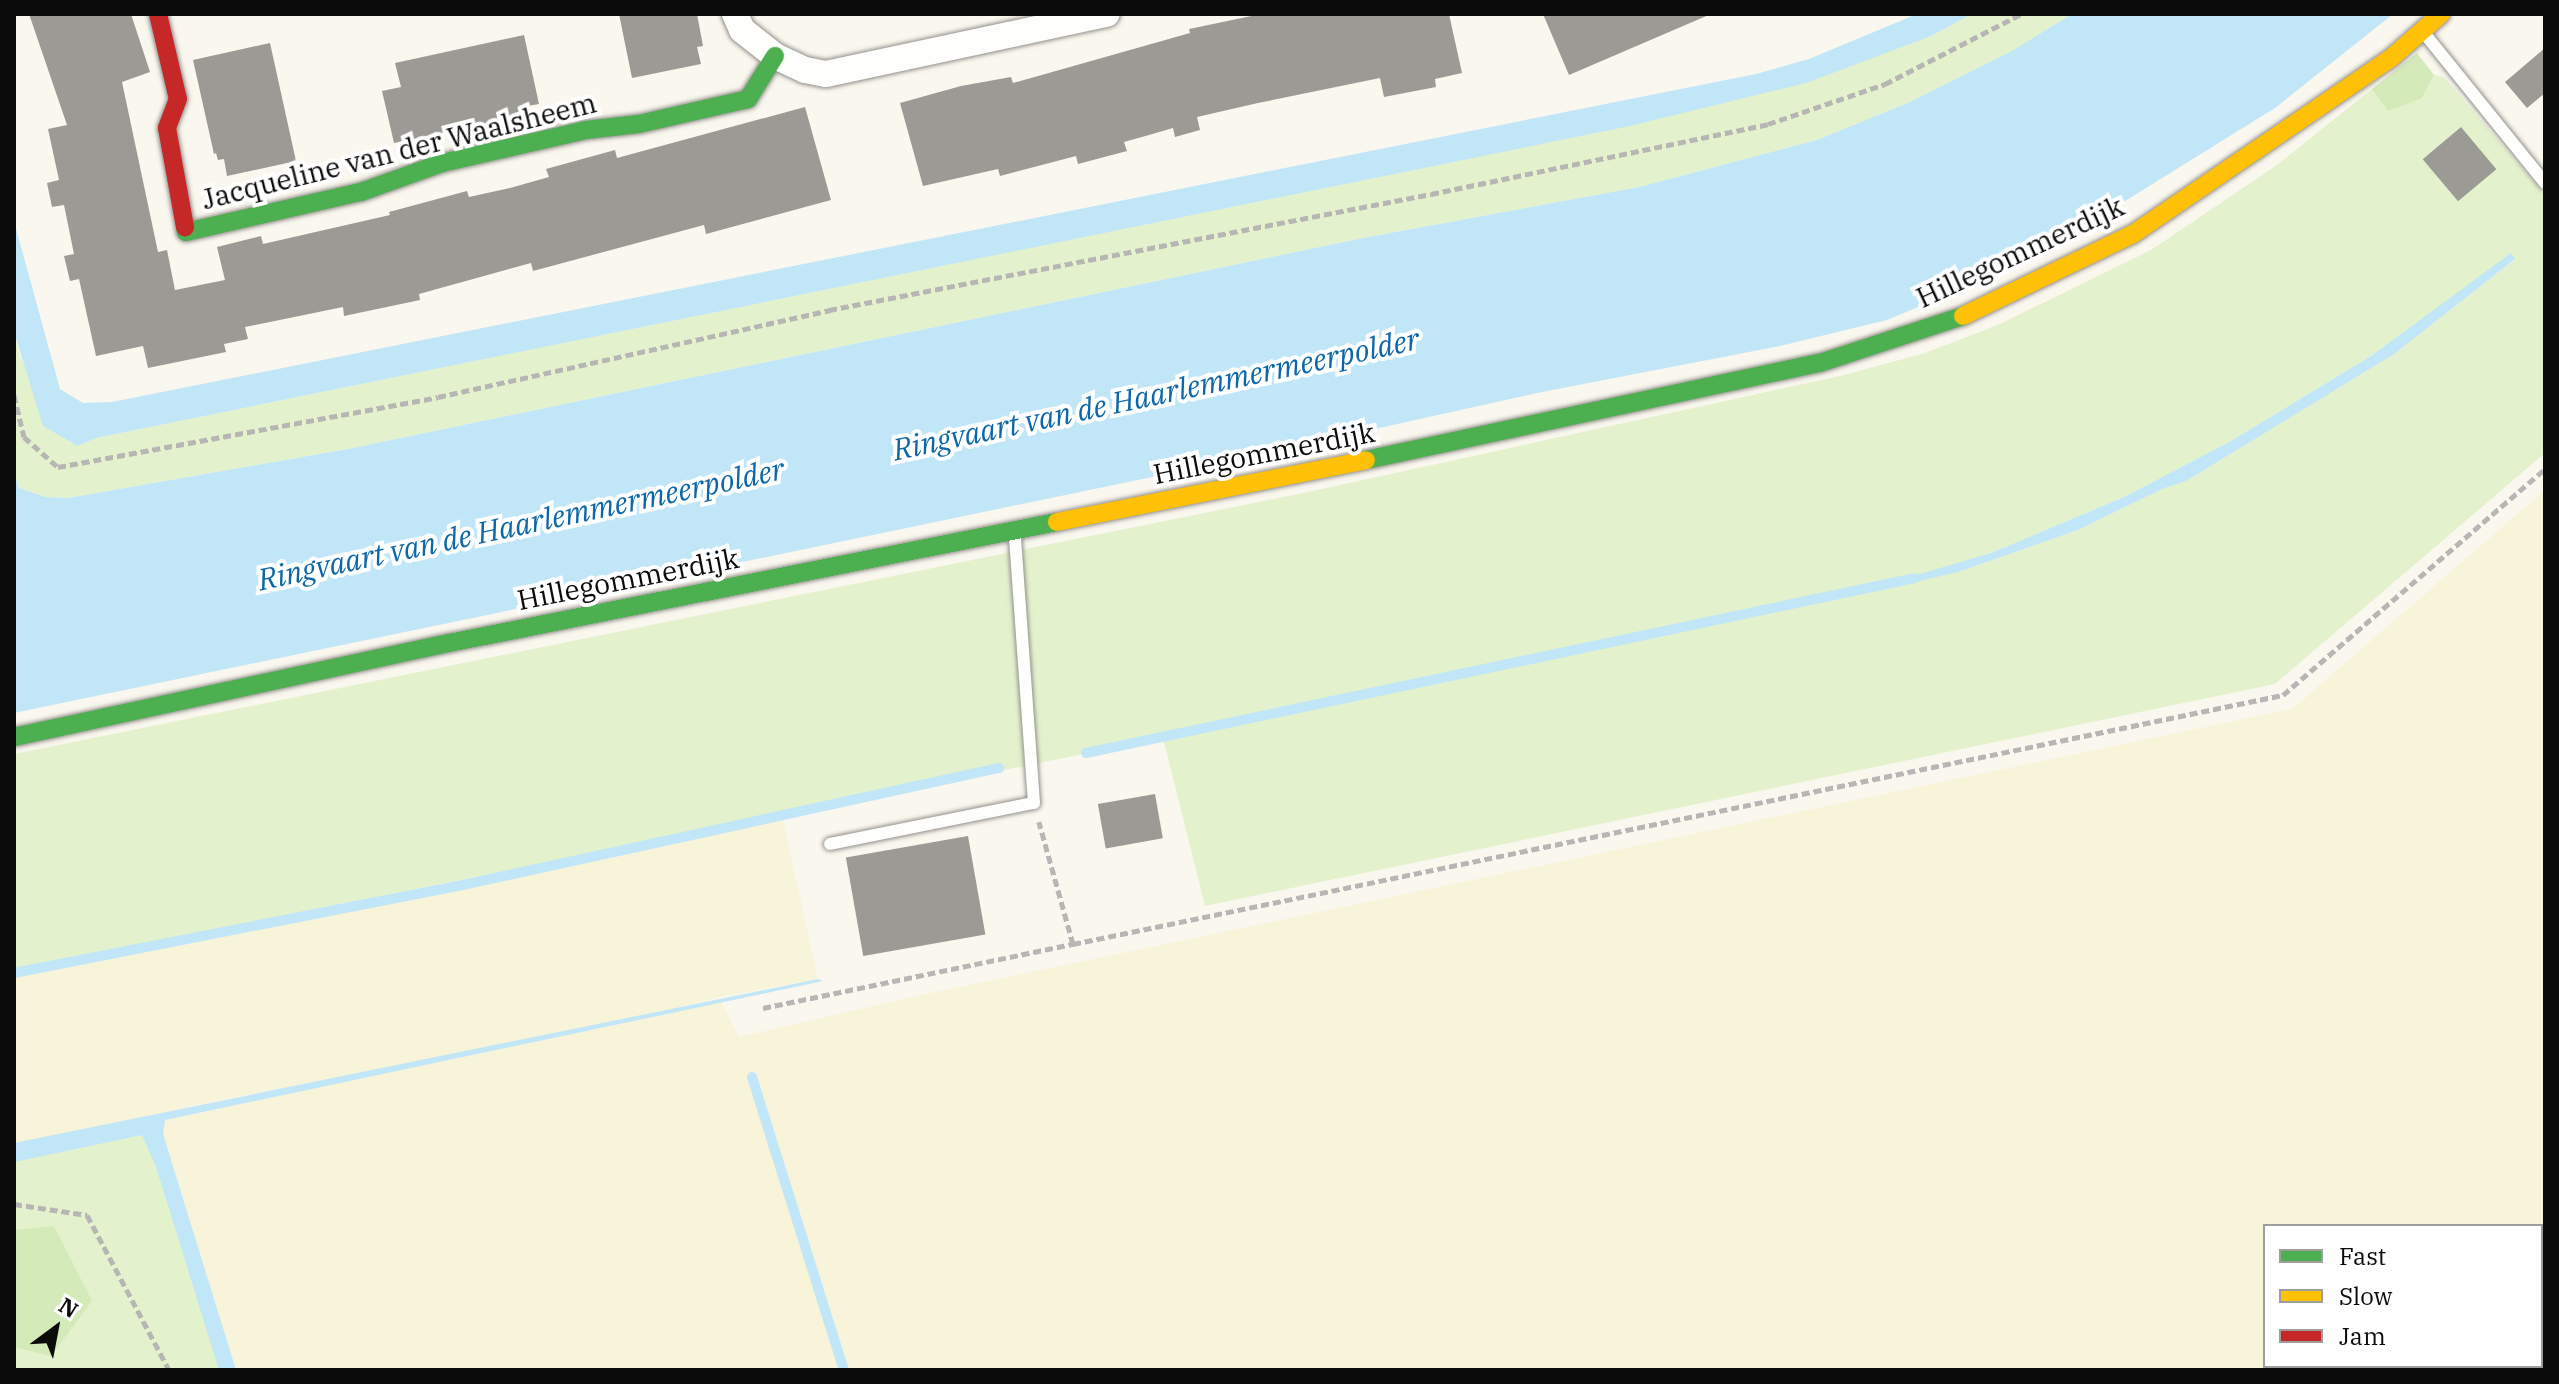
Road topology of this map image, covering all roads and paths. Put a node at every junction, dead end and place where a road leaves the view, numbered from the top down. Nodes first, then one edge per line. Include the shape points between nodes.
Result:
1 (158, 14) edge
2 (735, 14) edge
3 (1103, 14) edge
4 (2021, 14) edge
5 (2441, 14) edge
6 (2422, 31) junction
7 (775, 56) junction
8 (2545, 183) edge
9 (14, 395) edge
10 (2545, 469) edge
11 (1014, 531) junction
12 (14, 737) edge
13 (1034, 803) junction
14 (830, 844) dead end
15 (1073, 944) junction
16 (763, 1008) dead end
17 (14, 1204) edge
18 (169, 1370) edge

1 - 7 street, Jacqueline van der Waalsheem via 178,99 167,128 186,232 361,192 442,163 748,99
2 - 7 street via 742,30
3 - 7 street via 826,74
4 - 9 path via 1885,84 1768,124 829,310 438,397 58,467 24,437
5 - 6 street, Hillegommerdijk
6 - 8 lane
6 - 11 street, Hillegommerdijk via 2390,59 2133,234 1968,314 1820,363
10 - 15 path via 2283,695
11 - 12 street, Hillegommerdijk via 449,643
11 - 13 lane
13 - 14 lane
13 - 15 path
15 - 16 path
17 - 18 path via 87,1215

